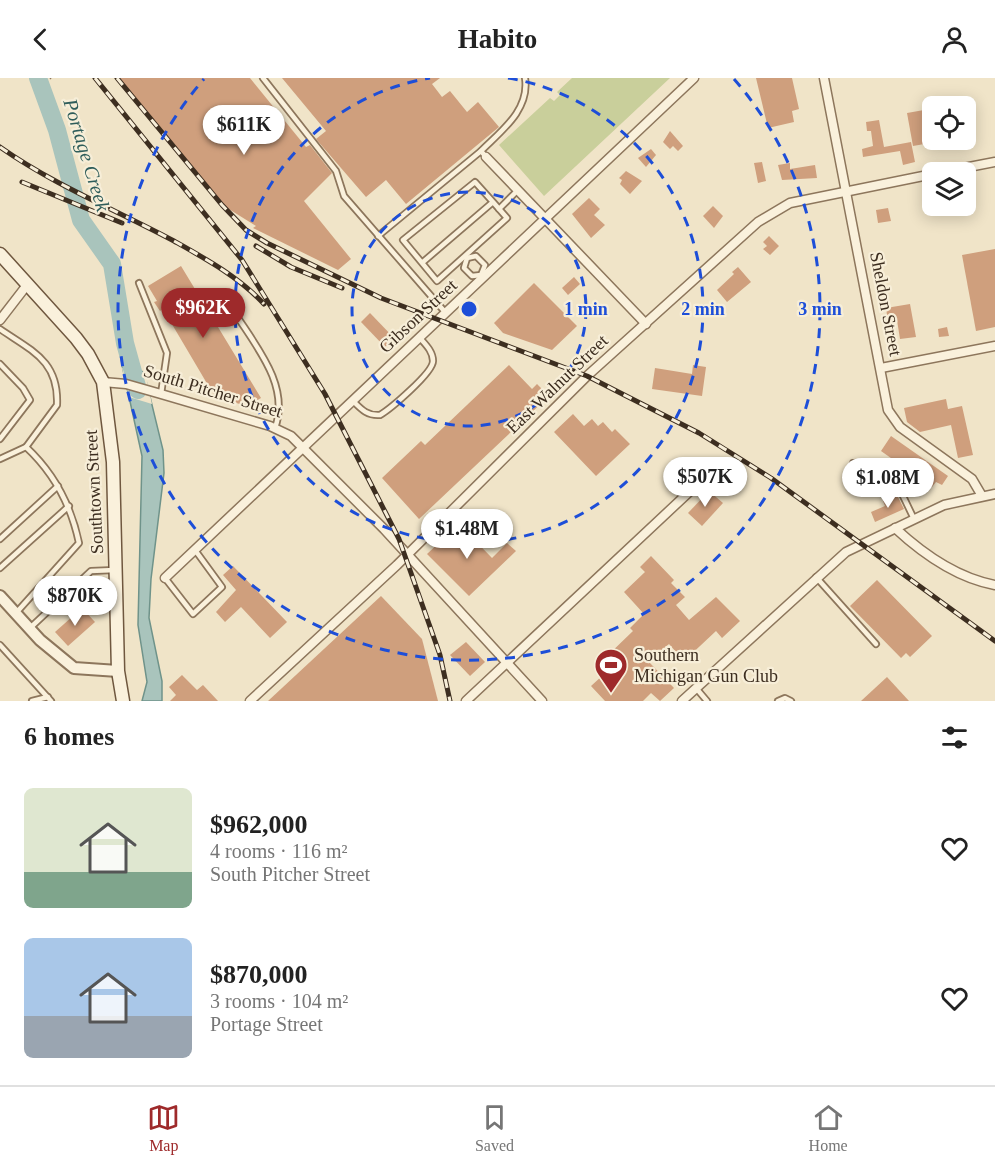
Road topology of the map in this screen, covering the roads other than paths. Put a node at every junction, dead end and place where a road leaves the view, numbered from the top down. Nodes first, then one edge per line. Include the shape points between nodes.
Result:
1 (263, 78) edge
2 (525, 78) edge
3 (694, 78) edge
4 (824, 78) edge
5 (483, 154) junction
6 (995, 162) edge
7 (976, 166) edge
8 (922, 176) edge
9 (518, 190) junction
10 (847, 191) junction
11 (493, 202) junction
12 (499, 209) junction
13 (546, 219) junction
14 (378, 236) junction
15 (0, 254) edge
16 (466, 257) junction
17 (423, 262) junction
18 (482, 276) junction
19 (139, 283) dead end
20 (27, 285) junction
21 (215, 306) dead end
22 (445, 312) junction
23 (0, 320) edge
24 (646, 324) junction
25 (0, 329) edge
26 (419, 337) junction
27 (995, 346) edge
28 (0, 364) edge
29 (882, 368) junction
30 (103, 382) junction
31 (161, 394) junction
32 (352, 401) junction
33 (275, 428) junction
34 (0, 439) edge
35 (303, 446) junction
36 (26, 447) junction
37 (0, 459) edge
38 (854, 463) dead end
39 (703, 479) dead end
40 (58, 486) junction
41 (995, 494) edge
42 (982, 496) junction
43 (69, 506) junction
44 (914, 519) junction
45 (895, 528) junction
46 (0, 539) edge
47 (195, 550) junction
48 (405, 556) junction
49 (0, 568) edge
50 (116, 570) junction
51 (816, 577) junction
52 (165, 578) joint
53 (995, 585) edge
54 (0, 596) edge
55 (16, 613) junction
56 (30, 628) junction
57 (876, 644) dead end
58 (0, 645) edge
59 (507, 663) junction
60 (118, 671) junction
61 (696, 688) junction
62 (49, 699) edge
63 (33, 701) edge
64 (123, 701) edge
65 (249, 701) edge
66 (466, 701) edge
67 (542, 701) edge
68 (682, 701) edge
69 (707, 701) edge
70 (778, 701) edge
71 (791, 701) edge

1 - 14 lane via 336,171 344,196
2 - 5 lane via 519,112
3 - 13 street, Gibson Street
4 - 10 street, Sheldon Street
5 - 9 street
5 - 14 lane
6 - 7 street
8 - 10 street, East Walnut Street
9 - 12 lane
9 - 13 street
10 - 24 street, East Walnut Street via 790,203 768,214
10 - 29 street, Sheldon Street
11 - 12 lane
11 - 17 lane
11 - 17 lane via 475,182 403,240
12 - 16 lane via 507,218
13 - 18 street, Gibson Street
13 - 24 street
14 - 22 lane
15 - 20 main road
16 - 17 lane via 437,281
16 - 18 lane via 464,268 472,276
16 - 18 lane via 476,255 485,265
18 - 22 street, Gibson Street
19 - 31 lane via 167,353
20 - 23 street
20 - 30 main road via 76,338
21 - 33 lane via 224,303 231,307 268,365 280,404
22 - 26 street, Gibson Street
24 - 48 street, East Walnut Street via 586,376
25 - 36 lane via 48,364 54,376 57,405
26 - 32 street, Gibson Street
26 - 32 lane via 432,354 429,372 380,415 364,412
27 - 29 street
28 - 34 lane via 30,400
29 - 42 street, Sheldon Street via 888,410 894,421 972,479
30 - 31 street, South Pitcher Street
30 - 50 main road, Southtown Street via 113,462
31 - 33 street, South Pitcher Street
32 - 35 street, Gibson Street
33 - 35 street, South Pitcher Street
35 - 47 street, Gibson Street
35 - 48 street, South Pitcher Street
36 - 37 lane
36 - 40 lane via 44,464
38 - 44 lane via 892,473
39 - 59 street
40 - 43 lane
40 - 46 lane
41 - 42 street
42 - 44 street via 944,505
43 - 49 lane
43 - 55 lane via 79,543
44 - 45 street
45 - 51 street via 846,552
45 - 53 street via 937,561 978,582
47 - 52 street, Gibson Street
47 - 52 lane via 222,587 193,614
48 - 59 street, South Pitcher Street
48 - 65 street, East Walnut Street
50 - 56 lane via 91,570
50 - 60 main road, Southtown Street
51 - 57 lane
51 - 61 street
54 - 55 street
55 - 56 street
56 - 60 street via 74,668
58 - 62 lane
59 - 66 street
59 - 67 street, South Pitcher Street
60 - 64 main road, Southtown Street
61 - 68 street
61 - 69 lane
62 - 63 lane
70 - 71 lane

